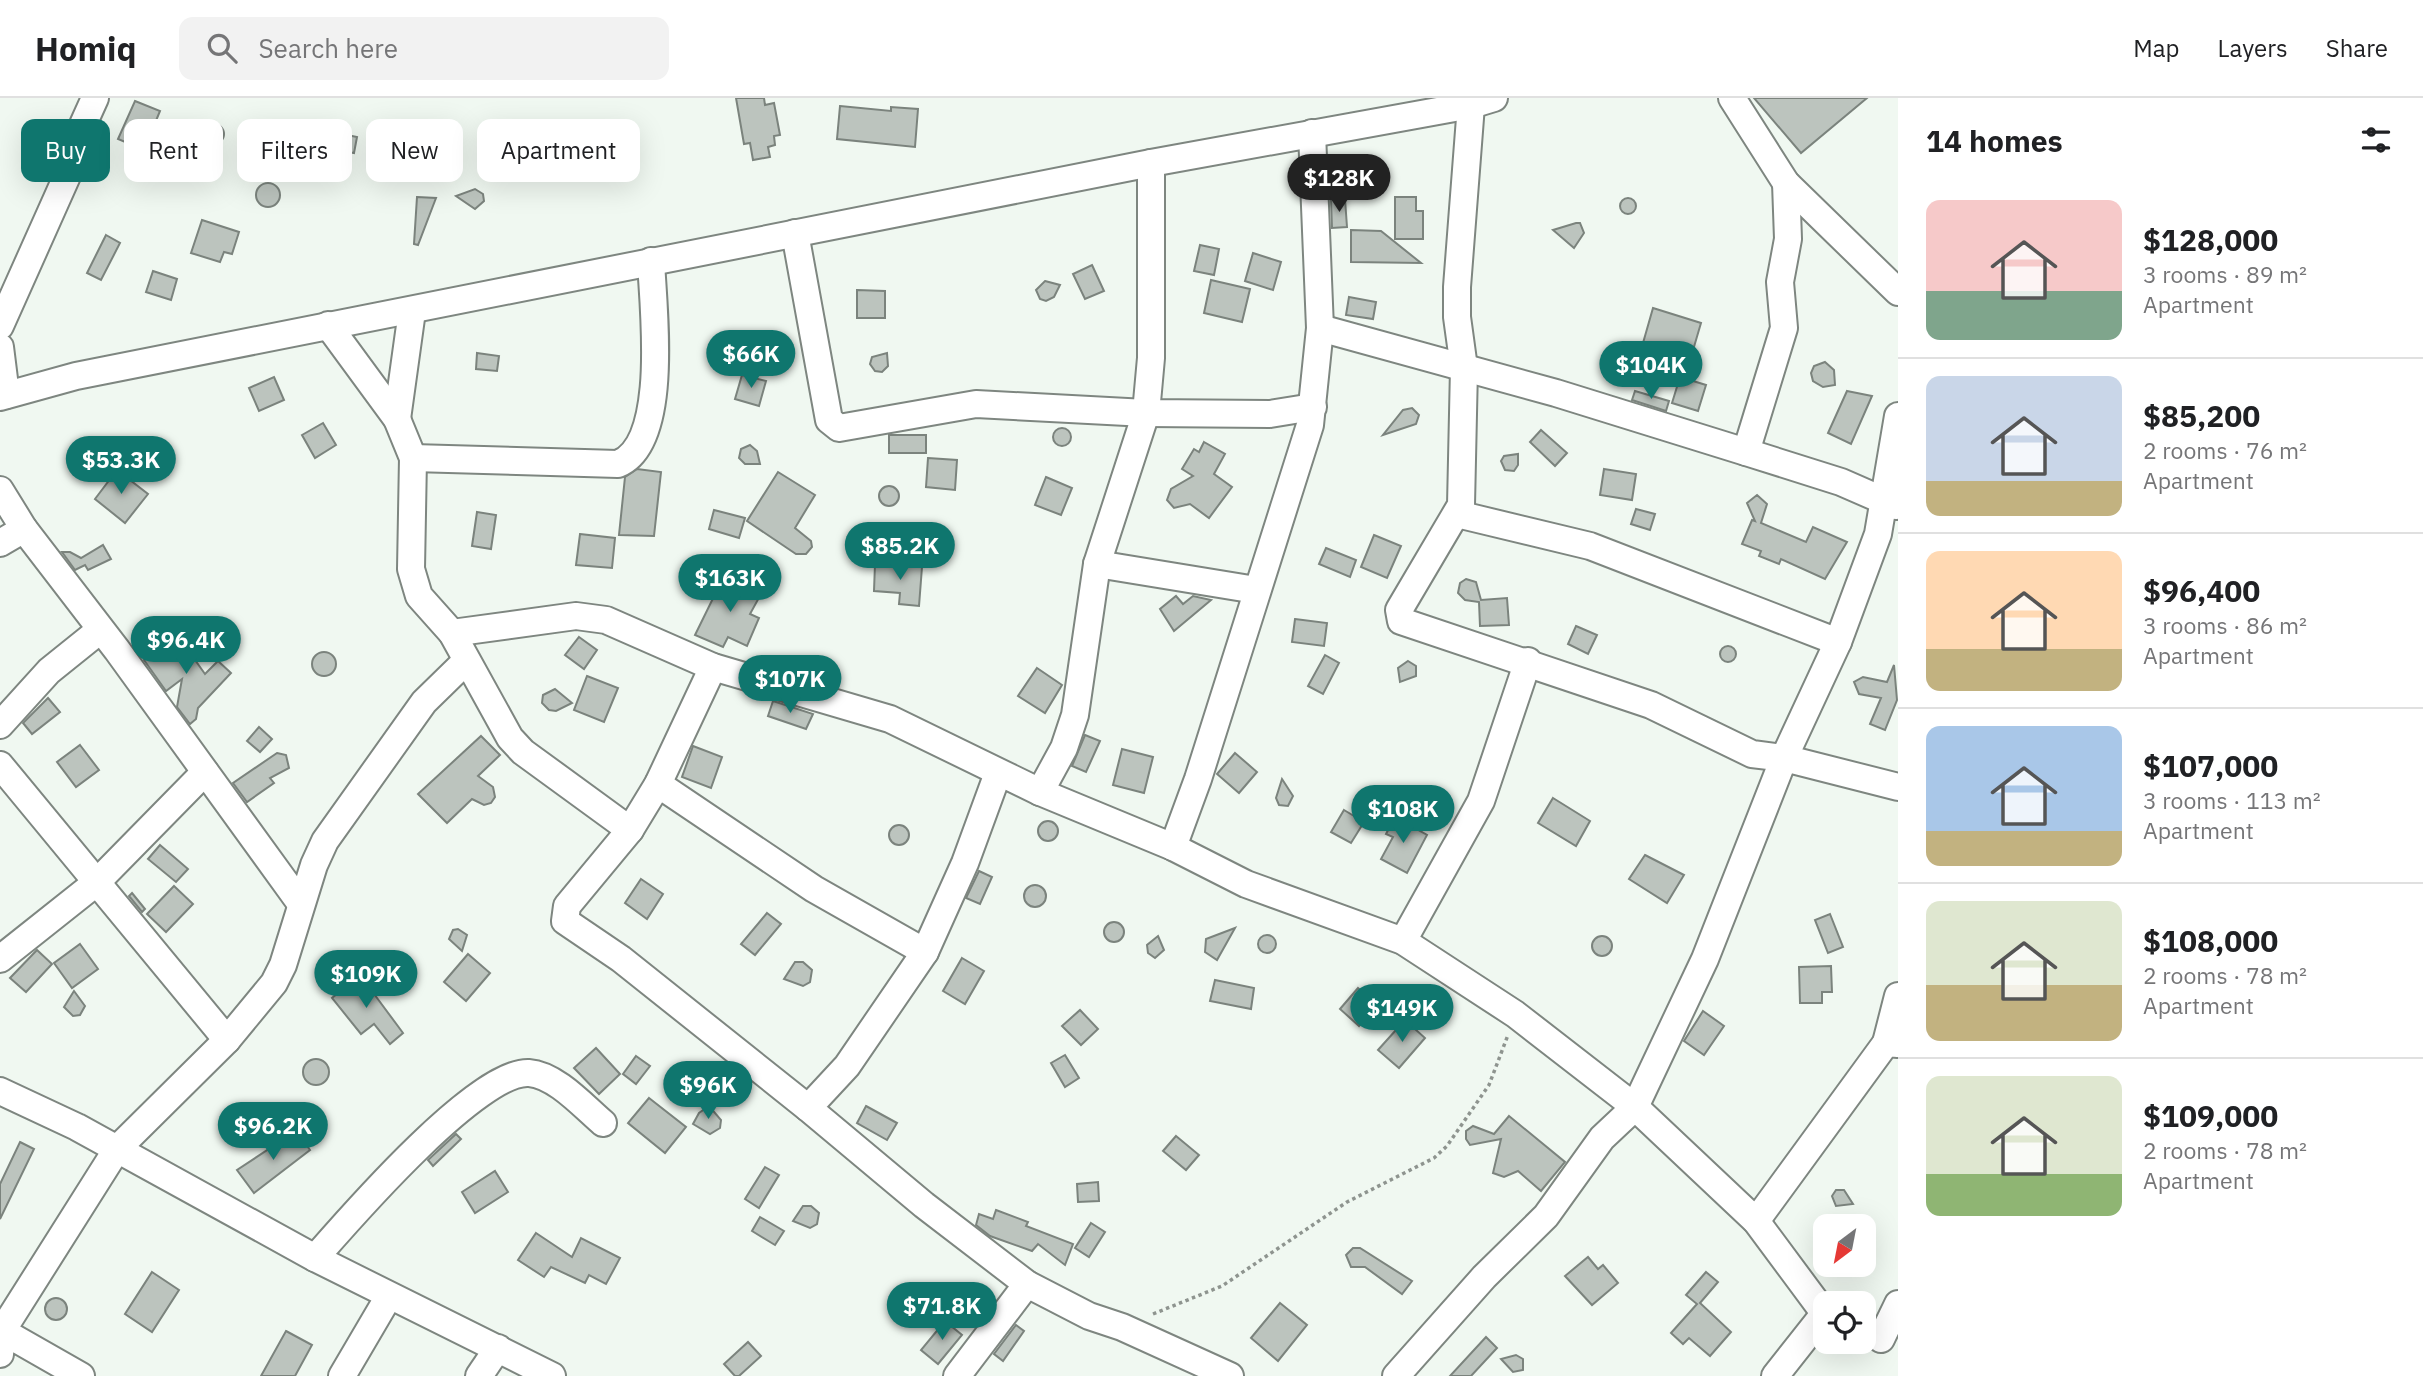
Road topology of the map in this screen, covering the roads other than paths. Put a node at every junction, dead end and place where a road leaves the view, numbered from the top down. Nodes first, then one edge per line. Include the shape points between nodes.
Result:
1 (95, 98) edge
2 (1732, 98) edge
3 (1483, 101) edge
4 (1312, 133) junction
5 (1151, 163) junction
6 (1786, 183) junction
7 (794, 233) junction
8 (651, 261) junction
9 (1898, 292) edge
10 (412, 311) junction
11 (0, 326) edge
12 (328, 326) junction
13 (1320, 328) junction
14 (0, 347) edge
15 (1464, 368) junction
16 (3, 396) edge
17 (1313, 407) junction
18 (1146, 413) junction
19 (1898, 416) edge
20 (397, 419) junction
21 (1746, 452) junction
22 (413, 458) junction
23 (0, 490) edge
24 (1890, 503) edge
25 (1457, 514) junction
26 (24, 529) junction
27 (0, 543) edge
28 (1097, 564) junction
29 (1256, 590) junction
30 (100, 630) junction
31 (452, 632) junction
32 (1838, 642) junction
33 (466, 661) junction
34 (1528, 661) junction
35 (713, 667) junction
36 (0, 725) edge
37 (1784, 758) junction
38 (0, 765) edge
39 (205, 772) junction
40 (998, 773) junction
41 (658, 784) junction
42 (1898, 787) edge
43 (1040, 792) junction
44 (630, 830) junction
45 (1173, 847) junction
46 (97, 882) junction
47 (301, 904) junction
48 (1403, 942) junction
49 (925, 952) junction
50 (0, 959) edge
51 (1898, 996) edge
52 (227, 1040) junction
53 (1892, 1043) edge
54 (0, 1091) edge
55 (1635, 1107) junction
56 (808, 1108) junction
57 (603, 1123) dead end
58 (117, 1149) junction
59 (1756, 1222) junction
60 (315, 1258) junction
61 (1027, 1284) junction
62 (389, 1296) junction
63 (1813, 1298) edge
64 (1898, 1304) edge
65 (1813, 1329) edge
66 (1881, 1340) edge
67 (1, 1343) edge
68 (498, 1348) junction
69 (81, 1376) edge
70 (342, 1376) edge
71 (479, 1376) edge
72 (552, 1376) edge
73 (957, 1376) edge
74 (1230, 1376) edge
75 (1396, 1376) edge
76 (1775, 1376) edge

1 - 11 street via 72,149 67,176
2 - 6 street
3 - 4 street
3 - 15 street via 1457,287
4 - 5 street
4 - 13 street
5 - 7 street
5 - 18 street via 1151,358
6 - 9 street
6 - 21 street via 1788,239 1780,282 1784,328
7 - 8 street
7 - 18 street via 829,420 835,427 975,404
8 - 10 street
8 - 22 street via 655,372 646,433 627,460 618,464
10 - 12 street
10 - 20 street
12 - 16 street via 76,376
12 - 20 street
13 - 15 street
13 - 17 street
14 - 16 street
15 - 21 street
15 - 25 street via 1462,493
17 - 18 street via 1270,414
17 - 29 street
18 - 28 street
19 - 24 street
20 - 22 street
21 - 24 street
22 - 31 street via 411,569 425,605
23 - 26 street
24 - 32 street
25 - 32 street via 1590,545
25 - 34 street via 1398,617 1404,623
26 - 27 street
26 - 30 street
28 - 29 street
28 - 43 street via 1075,715 1064,748
29 - 45 street
30 - 36 street via 49,671
30 - 39 street
31 - 33 street
31 - 35 street via 591,616
32 - 37 street
33 - 44 street via 510,738 523,752
33 - 47 street via 424,702 326,841
34 - 37 street via 1651,705 1740,750
34 - 48 street via 1481,801
35 - 40 street via 890,719
35 - 41 street
37 - 42 street
37 - 55 street via 1705,959
38 - 46 street
39 - 46 street
39 - 47 street
40 - 43 street
40 - 49 street
41 - 44 street
41 - 49 street via 814,889
43 - 45 street
44 - 56 street via 567,906 565,921 621,959
45 - 48 street via 1246,884
46 - 50 street
46 - 52 street
47 - 52 street via 274,983
48 - 55 street via 1515,1014
49 - 56 street via 847,1066
51 - 53 street
52 - 58 street
53 - 59 street
54 - 58 street
55 - 59 street
55 - 75 street via 1602,1138 1546,1216
56 - 61 street via 924,1206
57 - 60 street via 546,1077 527,1073 499,1080 394,1169
58 - 60 street
58 - 67 street
59 - 63 street
60 - 62 street
61 - 73 street
61 - 74 street via 1089,1316
62 - 68 street
62 - 70 street
64 - 66 street
65 - 76 street
67 - 69 street
68 - 71 street
68 - 72 street

